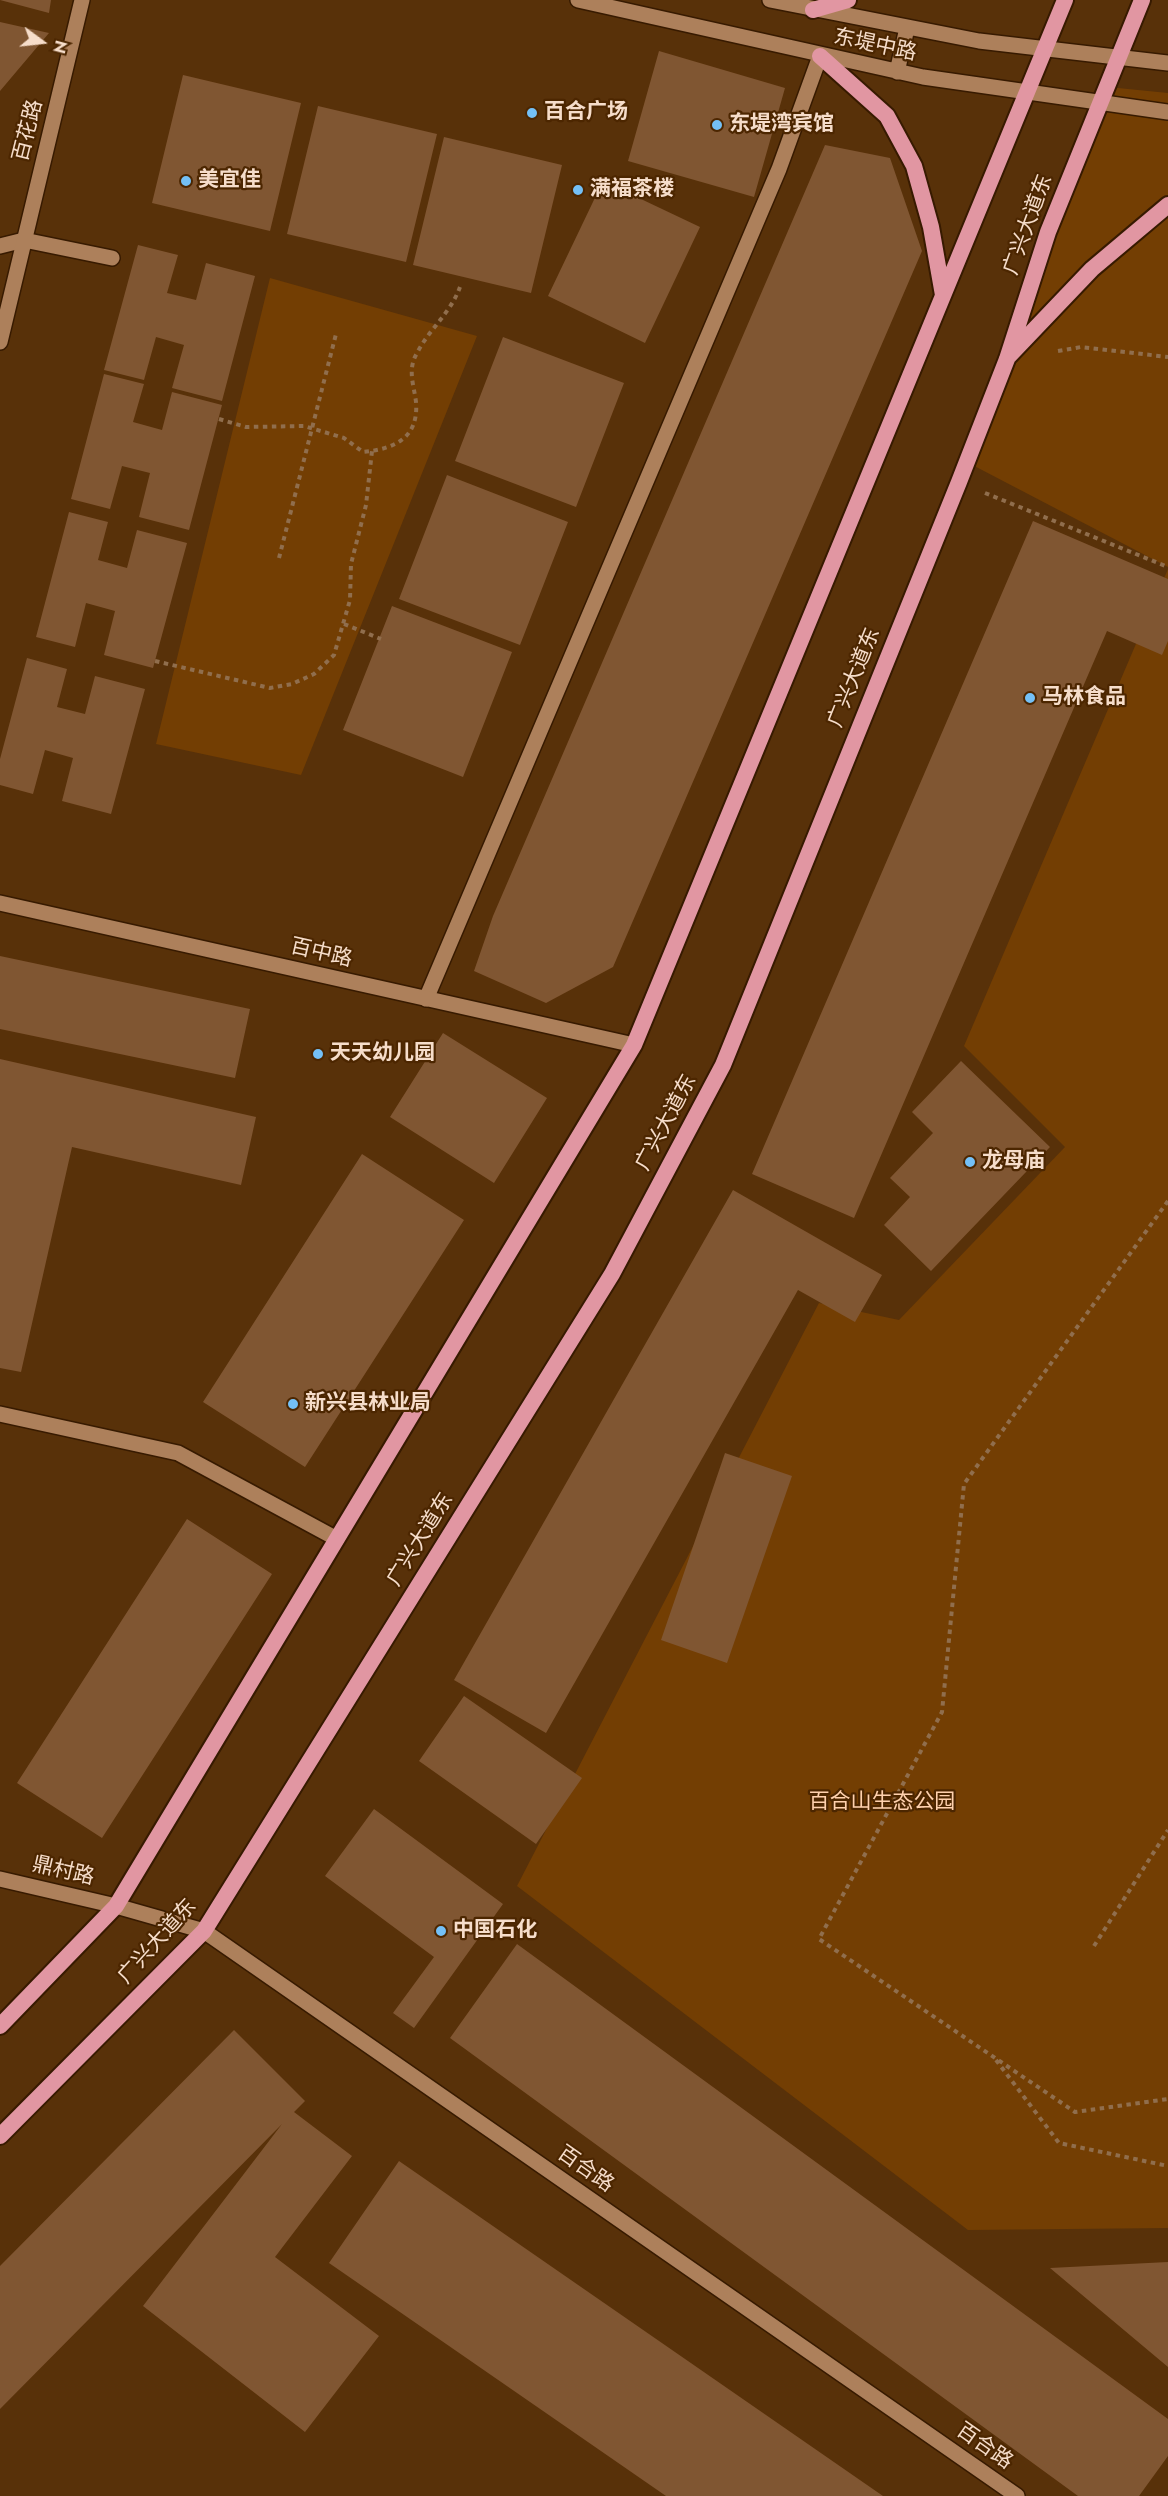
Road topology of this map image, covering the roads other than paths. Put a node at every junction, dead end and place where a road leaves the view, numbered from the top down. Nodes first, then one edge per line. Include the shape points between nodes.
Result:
1 (82, 0) edge
2 (578, 0) edge
3 (770, 0) edge
4 (848, 0) edge
5 (1065, 0) edge
6 (1142, 0) edge
7 (813, 10) junction
8 (907, 28) junction
9 (1044, 50) junction
10 (820, 56) junction
11 (1119, 57) junction
12 (1168, 63) edge
13 (897, 72) junction
14 (1026, 93) junction
15 (1100, 102) junction
16 (1168, 112) edge
17 (1168, 205) edge
18 (24, 240) junction
19 (0, 246) edge
20 (112, 258) dead end
21 (943, 296) junction
22 (0, 342) edge
23 (1007, 359) junction
24 (0, 903) edge
25 (426, 999) junction
26 (634, 1045) junction
27 (0, 1414) edge
28 (337, 1539) junction
29 (0, 1879) edge
30 (116, 1906) junction
31 (204, 1931) junction
32 (0, 2026) edge
33 (0, 2136) edge
34 (1017, 2496) edge

1 - 18 street, 百花路
2 - 10 street, 东堤中路
3 - 7 street, 东堤中路
4 - 7 highway
5 - 9 highway
6 - 11 highway, 广兴大道东
7 - 8 street, 东堤中路
8 - 9 street, 东堤中路
8 - 13 street
9 - 11 street, 东堤中路
9 - 14 highway
10 - 13 street, 东堤中路
10 - 21 highway via 887,116 915,166
10 - 25 street via 779,169
11 - 12 street, 东堤中路
11 - 15 highway, 广兴大道东
13 - 14 street, 东堤中路
14 - 15 street, 东堤中路
14 - 21 highway
15 - 16 street, 东堤中路
15 - 23 highway, 广兴大道东 via 1048,232
17 - 23 highway via 1092,269
18 - 19 street
18 - 20 street
18 - 22 street, 百花路
21 - 26 highway
23 - 31 highway, 广兴大道东 via 723,1065 612,1274
24 - 25 street, 百中路
25 - 26 street, 百中路
26 - 28 highway
27 - 28 street via 178,1453
28 - 30 highway
29 - 30 street, 鼎村路
30 - 31 street, 百合路
30 - 32 highway
31 - 33 highway, 广兴大道东
31 - 34 street, 百合路

